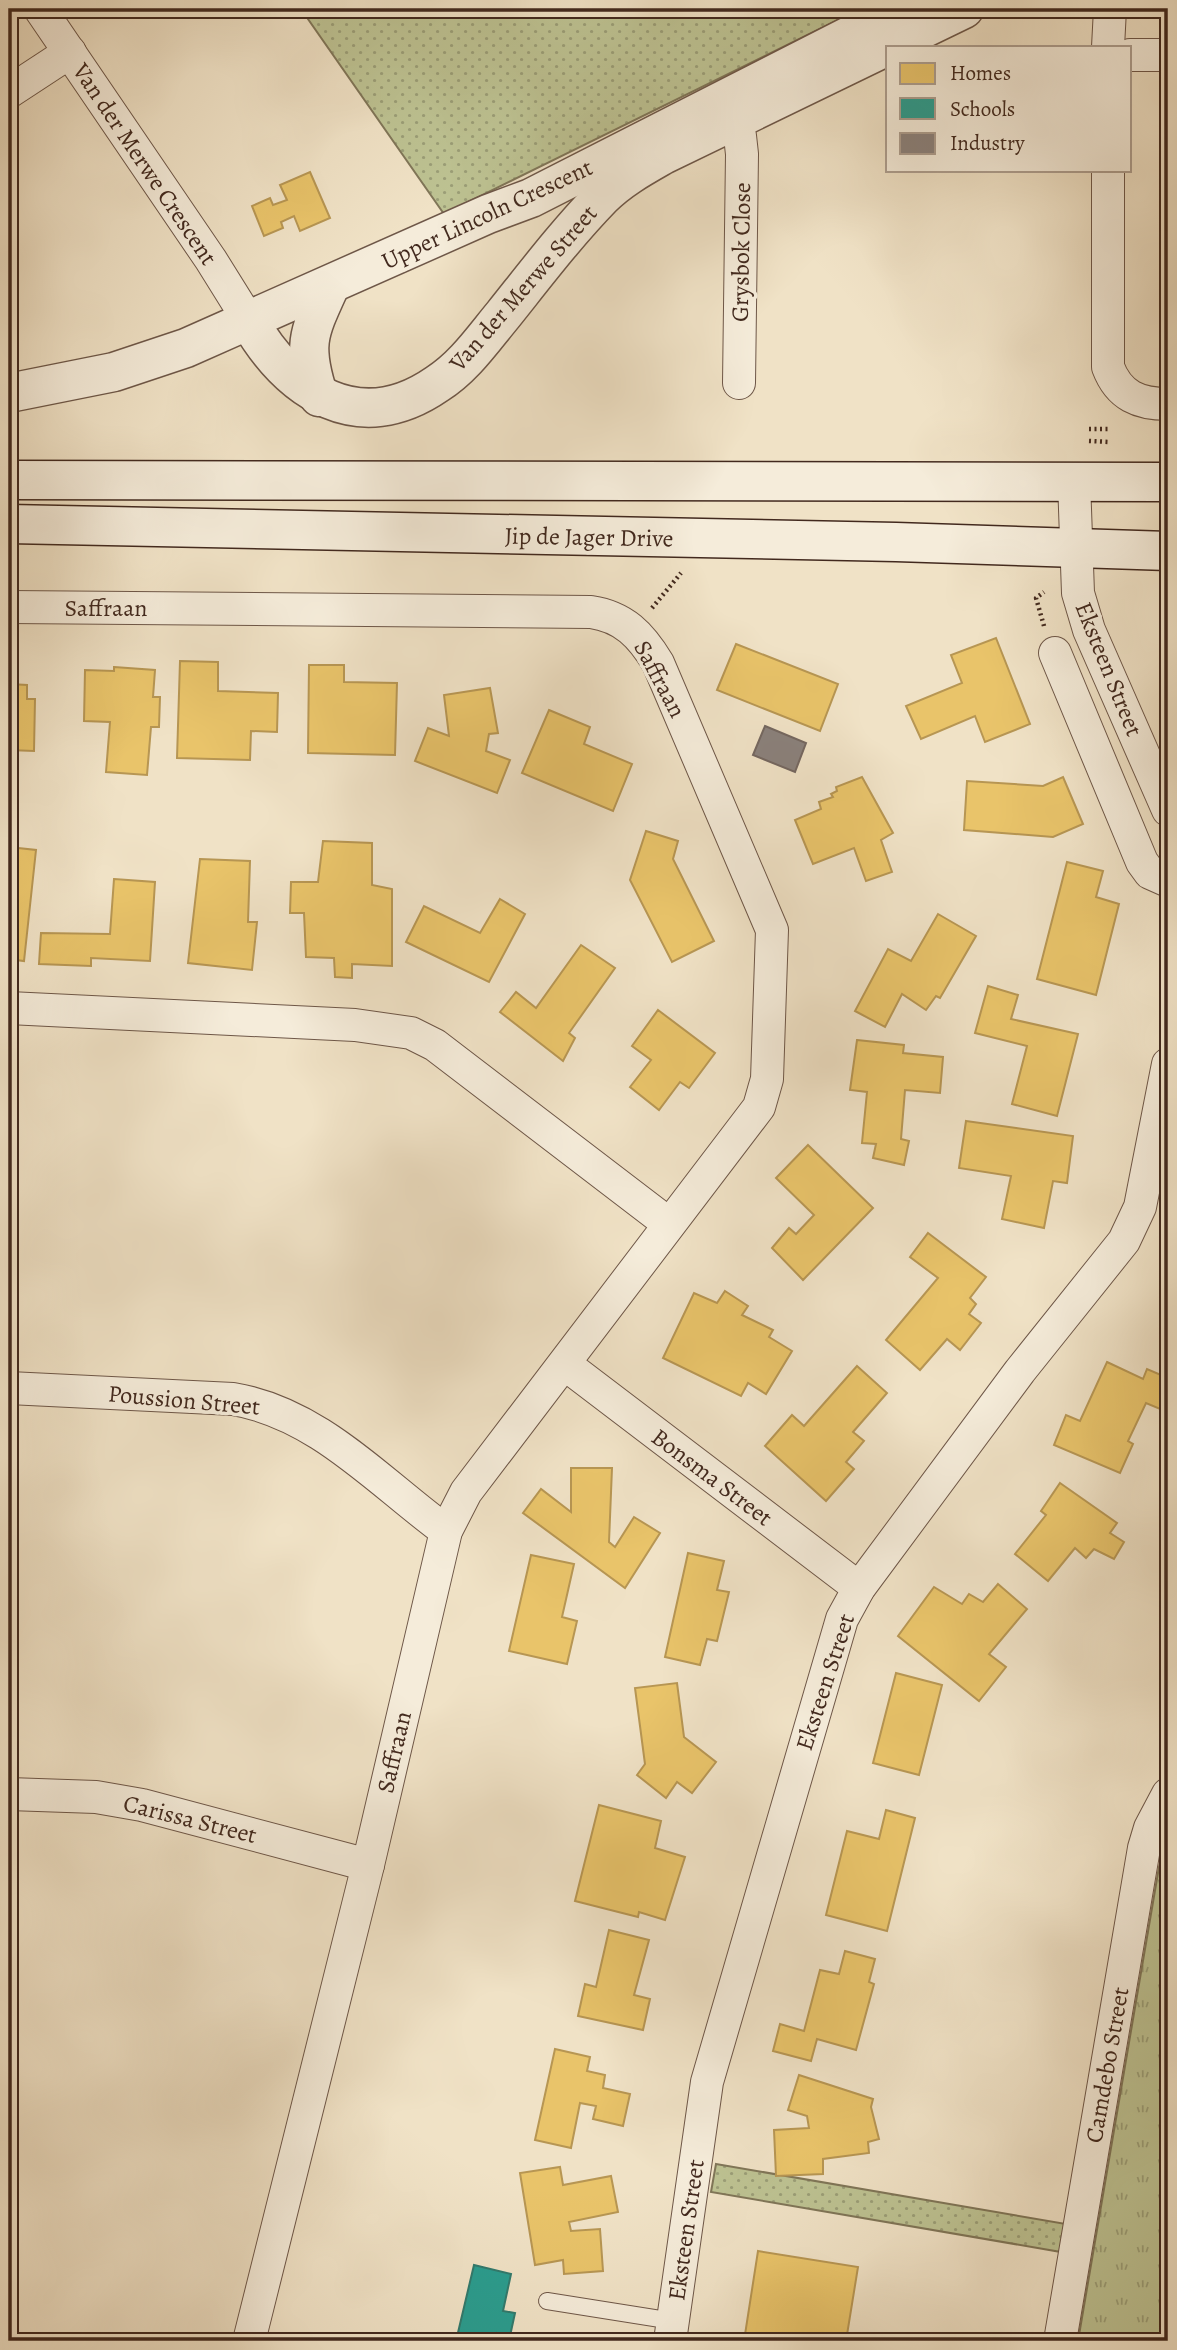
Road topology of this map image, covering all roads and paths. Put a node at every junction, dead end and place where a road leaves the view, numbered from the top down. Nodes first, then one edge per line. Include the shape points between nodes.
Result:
1 (40, 9) edge
2 (902, 9) edge
3 (964, 9) edge
4 (1110, 9) edge
5 (1108, 46) edge
6 (69, 52) junction
7 (1132, 55) edge
8 (1168, 55) edge
9 (9, 92) edge
10 (729, 110) junction
11 (1108, 172) edge
12 (330, 286) junction
13 (249, 321) junction
14 (739, 383) dead end
15 (9, 393) edge
16 (319, 397) junction
17 (1159, 404) edge
18 (1089, 429) dead end
19 (1109, 429) dead end
20 (1089, 441) dead end
21 (1110, 442) dead end
22 (9, 480) edge
23 (1074, 481) junction
24 (1168, 482) edge
25 (9, 524) edge
26 (1074, 547) junction
27 (1168, 551) edge
28 (681, 573) dead end
29 (1044, 592) dead end
30 (9, 607) edge
31 (1040, 615) dead end
32 (634, 630) junction
33 (1055, 653) dead end
34 (1168, 810) edge
35 (1168, 881) edge
36 (9, 1008) edge
37 (1168, 1064) edge
38 (1161, 1142) edge
39 (669, 1224) junction
40 (566, 1365) junction
41 (9, 1388) edge
42 (446, 1531) junction
43 (859, 1588) junction
44 (9, 1794) edge
45 (1168, 1794) edge
46 (368, 1865) junction
47 (547, 2301) dead end
48 (671, 2331) edge
49 (249, 2341) edge
50 (1060, 2341) edge

1 - 6 street, Van der Merwe Crescent
2 - 10 main road
3 - 10 main road
4 - 5 street
6 - 9 street
6 - 13 street, Van der Merwe Crescent
7 - 8 street
10 - 12 main road, Upper Lincoln Crescent
10 - 14 street, Grysbok Close via 742,153
10 - 16 main road, Van der Merwe Street via 604,195 477,346 438,384 420,395 384,405 351,406
11 - 17 street via 1108,367 1125,393
12 - 13 main road, Upper Lincoln Crescent
12 - 16 main road via 308,343 309,366
13 - 15 main road, Upper Lincoln Crescent via 114,372
13 - 16 main road, Van der Merwe Street via 271,354
18 - 19 path
20 - 21 path
22 - 23 main road
23 - 24 main road
23 - 26 street, Eksteen Street
25 - 26 main road, Jip de Jager Drive
26 - 27 main road, Jip de Jager Drive
26 - 34 street, Eksteen Street via 1078,593 1089,630
28 - 32 path
29 - 31 path via 1037,598
30 - 32 street, Saffraan via 591,612
32 - 39 street, Saffraan via 658,663 772,930 767,1079 759,1107
33 - 35 street, Eksteen Street via 1142,862 1150,873
36 - 39 street via 355,1025 411,1033 435,1045
37 - 38 street, Eksteen Street
38 - 43 street, Eksteen Street via 1124,1241 1020,1371
39 - 40 street, Saffraan
40 - 42 street, Saffraan via 466,1492
40 - 43 street, Bonsma Street
41 - 42 street, Poussion Street via 233,1399 269,1407 312,1427
42 - 46 street, Saffraan
43 - 48 street, Eksteen Street via 832,1645 707,2082
44 - 46 street, Carissa Street via 96,1797 142,1805
45 - 50 street, Camdebo Street via 1144,1848
46 - 49 street, Saffraan
47 - 48 lane

